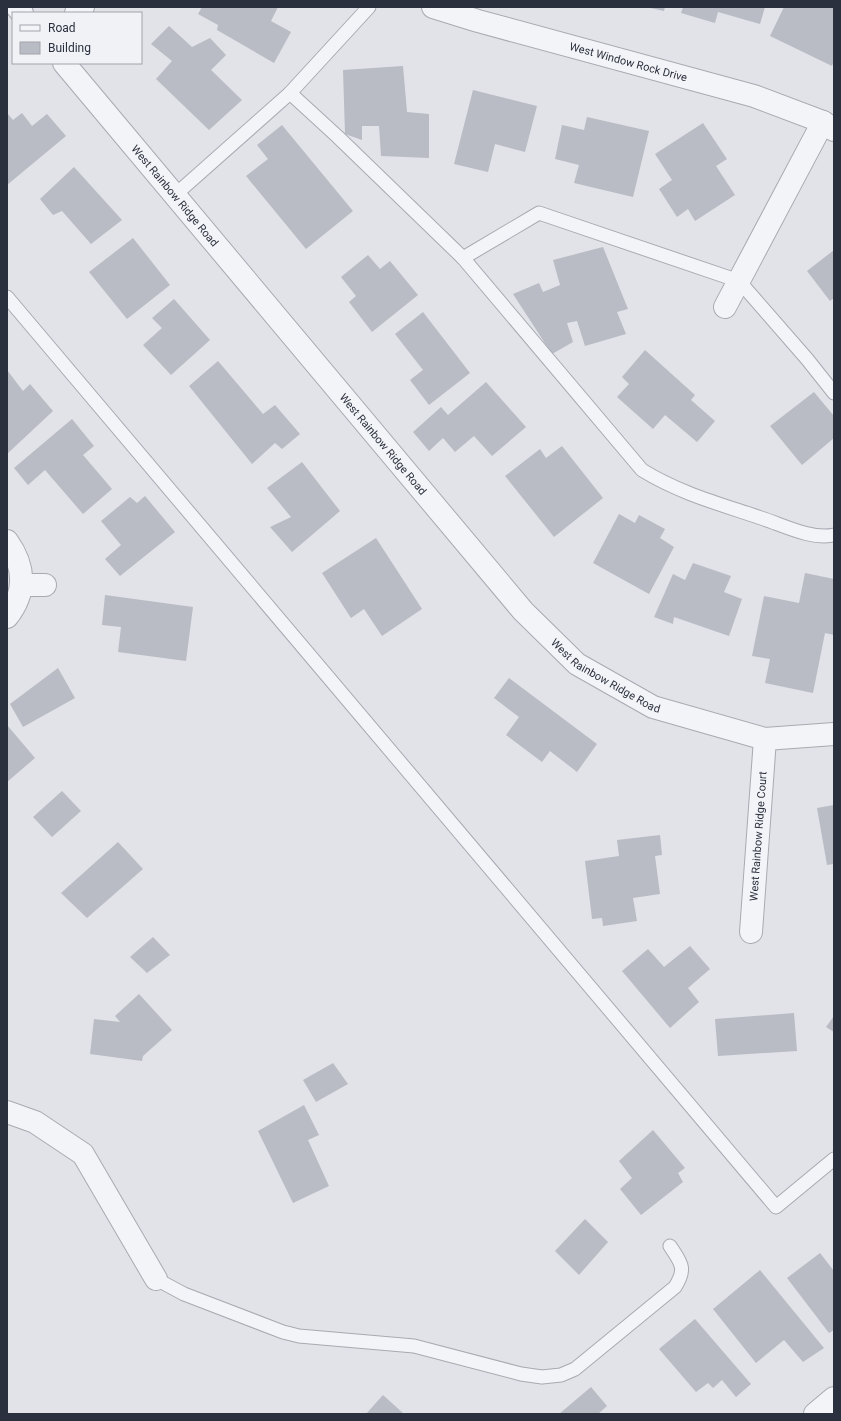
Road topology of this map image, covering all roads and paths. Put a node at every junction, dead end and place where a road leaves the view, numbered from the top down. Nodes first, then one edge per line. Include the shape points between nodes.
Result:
1 (369, 7) edge
2 (432, 7) edge
3 (65, 64) edge
4 (290, 93) junction
5 (828, 126) edge
6 (175, 195) junction
7 (463, 258) junction
8 (739, 280) junction
9 (7, 297) edge
10 (725, 307) dead end
11 (834, 393) edge
12 (834, 535) edge
13 (7, 540) edge
14 (21, 585) junction
15 (45, 585) dead end
16 (7, 617) edge
17 (834, 734) edge
18 (765, 739) junction
19 (751, 932) dead end
20 (7, 1112) edge
21 (834, 1159) edge
22 (670, 1246) dead end
23 (156, 1279) joint
24 (834, 1398) edge
25 (815, 1414) edge

1 - 4 lane
2 - 5 street, West Window Rock Drive via 754,96
3 - 6 street, West Rainbow Ridge Road
4 - 6 lane
4 - 7 lane
5 - 8 street, West Window Rock Drive
6 - 18 street, West Rainbow Ridge Road via 523,611 577,664 653,707
7 - 8 lane via 539,213
7 - 12 lane via 642,470 690,494 805,533 825,537
8 - 10 street, West Window Rock Drive
8 - 11 lane
9 - 21 lane via 776,1207
13 - 14 street via 14,550
14 - 15 street
14 - 16 street via 18,603
17 - 18 street
18 - 19 street, West Rainbow Ridge Court
20 - 23 street via 35,1122 83,1154
22 - 23 lane via 680,1261 682,1270 681,1278 675,1287 575,1369 562,1375 542,1377 521,1374 414,1346 283,1332 184,1294
24 - 25 street

